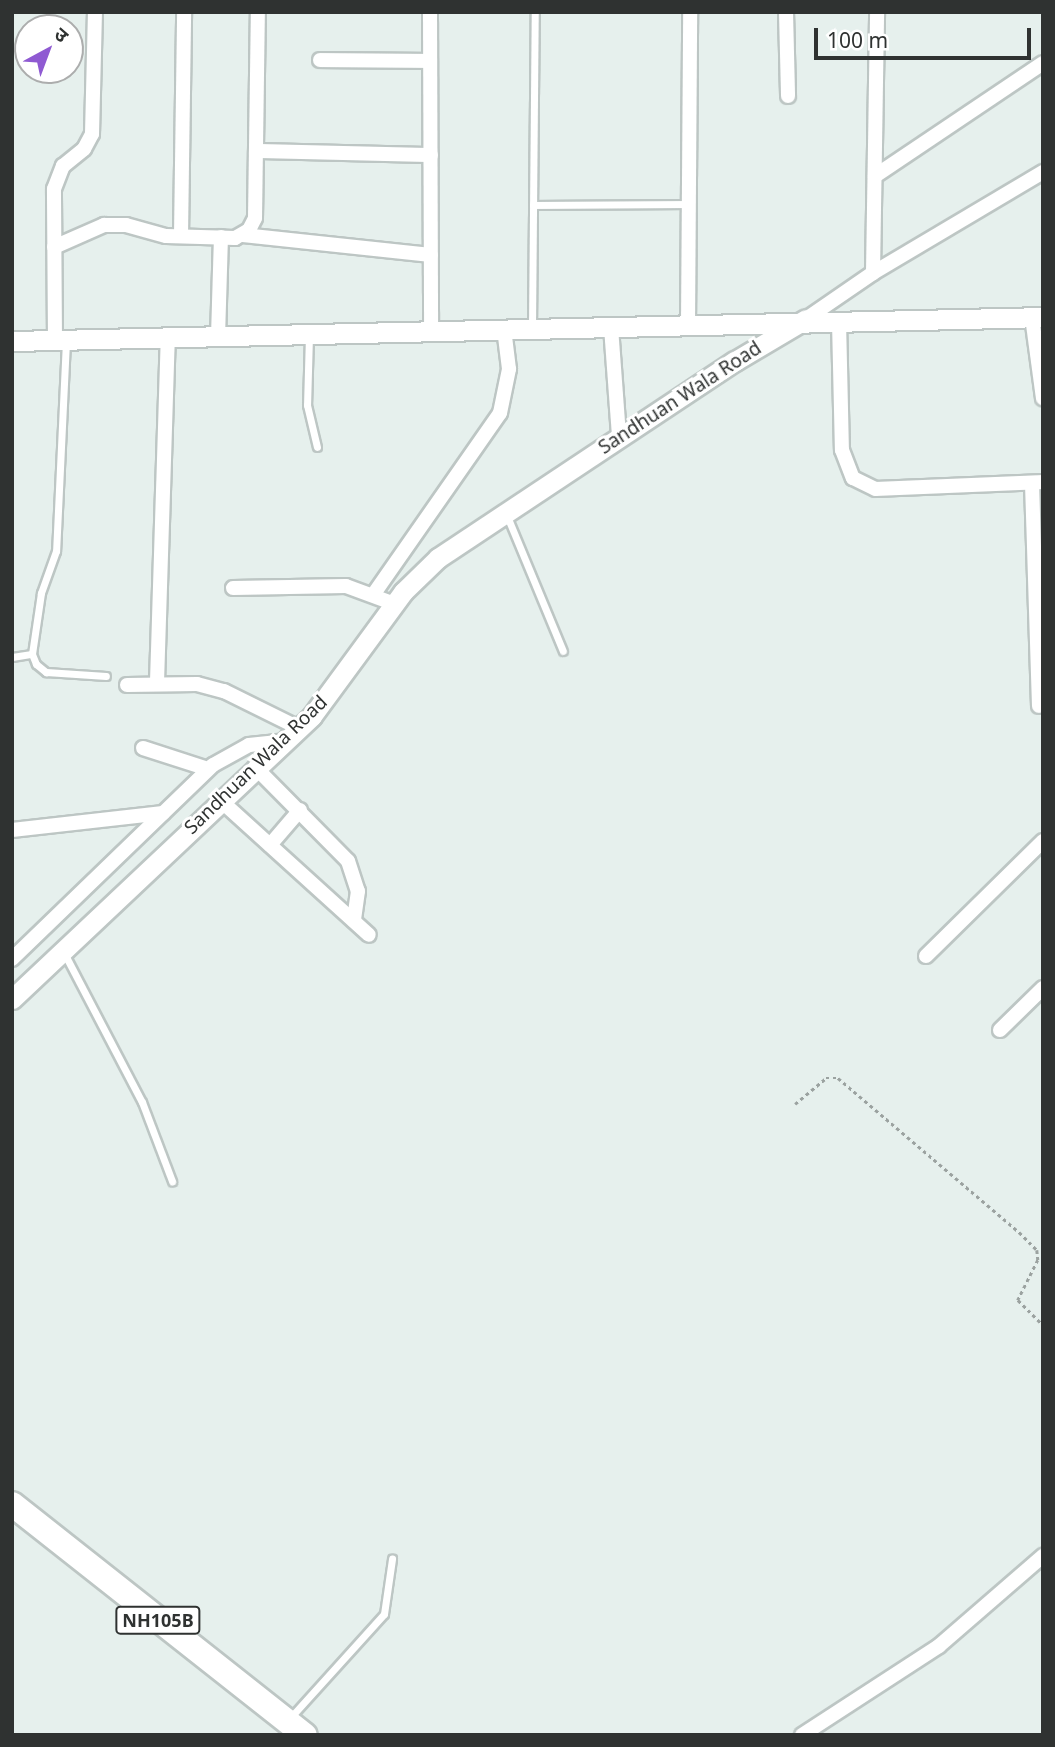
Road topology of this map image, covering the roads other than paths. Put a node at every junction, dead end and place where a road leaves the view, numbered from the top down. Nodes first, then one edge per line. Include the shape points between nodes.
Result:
1 (94, 12) edge
2 (184, 12) edge
3 (258, 12) edge
4 (430, 12) edge
5 (535, 12) edge
6 (690, 12) edge
7 (786, 12) edge
8 (877, 12) edge
9 (320, 60) dead end
10 (430, 61) junction
11 (1043, 64) edge
12 (788, 96) dead end
13 (256, 151) junction
14 (431, 155) junction
15 (1043, 172) edge
16 (875, 176) junction
17 (689, 204) junction
18 (533, 205) junction
19 (243, 234) junction
20 (181, 236) junction
21 (221, 237) junction
22 (54, 247) junction
23 (430, 255) junction
24 (873, 273) junction
25 (1037, 317) edge
26 (806, 319) junction
27 (839, 321) junction
28 (688, 325) junction
29 (611, 327) junction
30 (532, 329) junction
31 (503, 330) junction
32 (431, 331) junction
33 (309, 334) junction
34 (218, 337) junction
35 (168, 338) junction
36 (60, 340) junction
37 (12, 341) edge
38 (1043, 398) edge
39 (619, 437) junction
40 (317, 447) dead end
41 (1037, 483) edge
42 (505, 512) junction
43 (1039, 580) edge
44 (233, 588) dead end
45 (373, 595) junction
46 (395, 604) junction
47 (563, 651) dead end
48 (32, 654) junction
49 (12, 657) edge
50 (106, 676) dead end
51 (158, 682) junction
52 (127, 685) dead end
53 (1039, 706) dead end
54 (292, 735) junction
55 (143, 748) dead end
56 (255, 767) junction
57 (208, 769) junction
58 (219, 799) junction
59 (300, 810) junction
60 (163, 813) junction
61 (12, 830) edge
62 (1043, 841) edge
63 (270, 845) junction
64 (354, 921) junction
65 (369, 935) dead end
66 (63, 951) junction
67 (926, 956) dead end
68 (12, 959) edge
69 (1043, 988) edge
70 (12, 999) edge
71 (1000, 1030) dead end
72 (172, 1181) dead end
73 (12, 1504) edge
74 (1043, 1556) edge
75 (392, 1559) dead end
76 (296, 1728) edge
77 (802, 1735) edge

1 - 22 street via 92,134 58,176
2 - 20 street
3 - 13 street
4 - 10 street
5 - 18 lane
6 - 17 street
7 - 12 street
8 - 16 street
9 - 10 street
10 - 14 street
11 - 16 street
13 - 14 street
13 - 19 street via 255,218
14 - 23 street
15 - 24 street
16 - 24 street
17 - 18 lane
17 - 28 street
18 - 30 lane
19 - 21 street
19 - 23 street
20 - 21 street
20 - 22 street via 104,225
21 - 34 street
22 - 36 street
23 - 32 street
24 - 26 street
25 - 27 street
25 - 38 street
26 - 27 street
26 - 28 street
26 - 39 street, Sandhuan Wala Road
27 - 41 street via 842,450 853,478 876,489
28 - 29 street
29 - 30 street
29 - 39 street
30 - 31 street
31 - 32 street
31 - 45 street via 509,380 500,413
32 - 33 street
33 - 34 street
33 - 40 lane via 307,405
34 - 35 street
35 - 36 street
35 - 51 street
36 - 37 street
36 - 48 lane via 56,551 41,593
39 - 42 street, Sandhuan Wala Road
41 - 43 street
42 - 46 street, Sandhuan Wala Road via 438,558
42 - 47 lane
43 - 53 street
44 - 45 street via 331,585
45 - 46 street
46 - 54 street, Sandhuan Wala Road via 335,689
48 - 49 lane
48 - 50 lane via 46,672
51 - 52 street
51 - 54 street via 224,691
54 - 56 street, Sandhuan Wala Road
54 - 57 street via 248,744
55 - 57 street
56 - 58 street, Sandhuan Wala Road
56 - 59 street
57 - 60 street
58 - 63 street
58 - 66 street, Sandhuan Wala Road
59 - 63 street
59 - 64 street via 348,861 358,891
60 - 61 street
60 - 68 street
62 - 67 street
63 - 64 street
64 - 65 street
66 - 70 street, Sandhuan Wala Road
66 - 72 lane via 142,1102
69 - 71 street
73 - 76 highway, NH105B
74 - 77 street via 939,1646
75 - 76 lane via 384,1614

